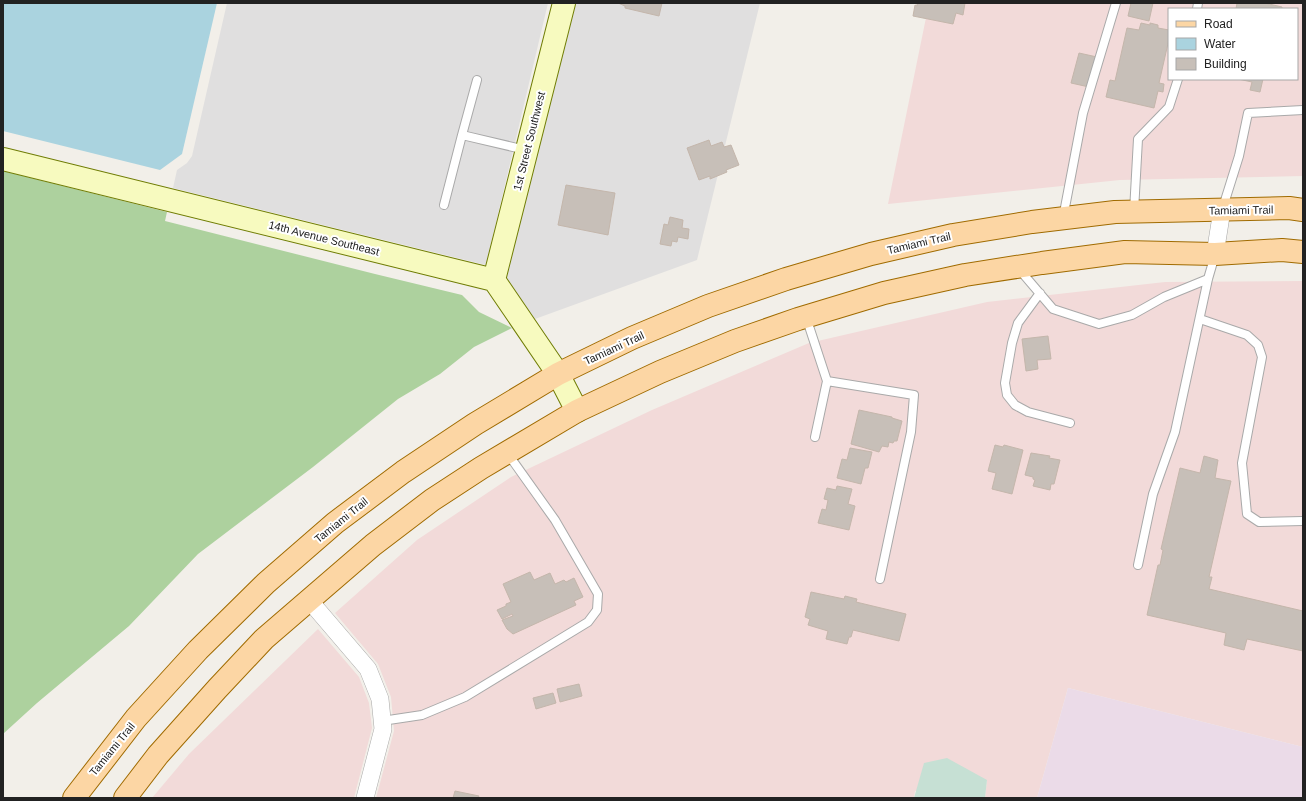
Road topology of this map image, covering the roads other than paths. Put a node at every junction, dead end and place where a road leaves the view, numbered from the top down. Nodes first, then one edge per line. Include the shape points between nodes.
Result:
1 (564, 3) edge
2 (1116, 3) edge
3 (477, 80) dead end
4 (1178, 80) edge
5 (1303, 110) edge
6 (462, 135) junction
7 (527, 151) junction
8 (3, 159) edge
9 (444, 205) dead end
10 (1222, 210) junction
11 (1303, 210) edge
12 (1134, 212) junction
13 (1062, 218) junction
14 (1303, 252) edge
15 (1215, 254) junction
16 (1017, 267) junction
17 (1208, 279) junction
18 (494, 280) junction
19 (1040, 293) junction
20 (806, 317) junction
21 (1200, 319) junction
22 (558, 374) junction
23 (827, 381) junction
24 (577, 411) junction
25 (1070, 423) dead end
26 (815, 436) dead end
27 (506, 452) junction
28 (1303, 522) edge
29 (1138, 565) dead end
30 (880, 579) dead end
31 (309, 600) junction
32 (382, 721) junction
33 (74, 798) edge
34 (125, 798) edge
35 (365, 798) edge

1 - 7 street, 1st Street Southwest
2 - 13 lane via 1083,113
3 - 6 lane
4 - 12 lane via 1169,107 1138,140
5 - 10 lane via 1248,113 1239,156
6 - 7 lane
6 - 9 lane
7 - 18 street, 1st Street Southwest
8 - 18 street, 14th Avenue Southeast
10 - 11 main road, Tamiami Trail
10 - 12 main road, Tamiami Trail
10 - 15 street
12 - 13 main road, Tamiami Trail
13 - 22 main road, Tamiami Trail via 953,235 871,254 786,279 708,306 632,338
14 - 15 main road via 1282,250
15 - 16 main road via 1125,252
15 - 17 lane
16 - 19 lane
16 - 20 main road via 964,275 884,293
17 - 19 lane via 1164,297 1132,315 1099,324 1053,309
17 - 21 lane
18 - 22 street
19 - 25 lane via 1018,323 1005,383 1007,395 1028,412
20 - 23 lane
20 - 24 main road via 735,341 660,372
21 - 28 lane via 1247,335 1258,345 1262,357 1242,463 1247,514 1259,522
21 - 29 lane via 1175,432 1153,494
22 - 24 street
22 - 33 main road, Tamiami Trail via 468,428 403,472 335,523 266,583 198,650 136,718
23 - 26 lane
23 - 30 lane via 914,395 911,432
24 - 27 main road
27 - 31 main road via 432,500 373,545
27 - 32 lane via 555,520 598,594 597,610 588,622 466,697 422,715
31 - 32 street via 368,670 380,699
31 - 34 main road via 264,639 217,689
32 - 35 street via 383,728

